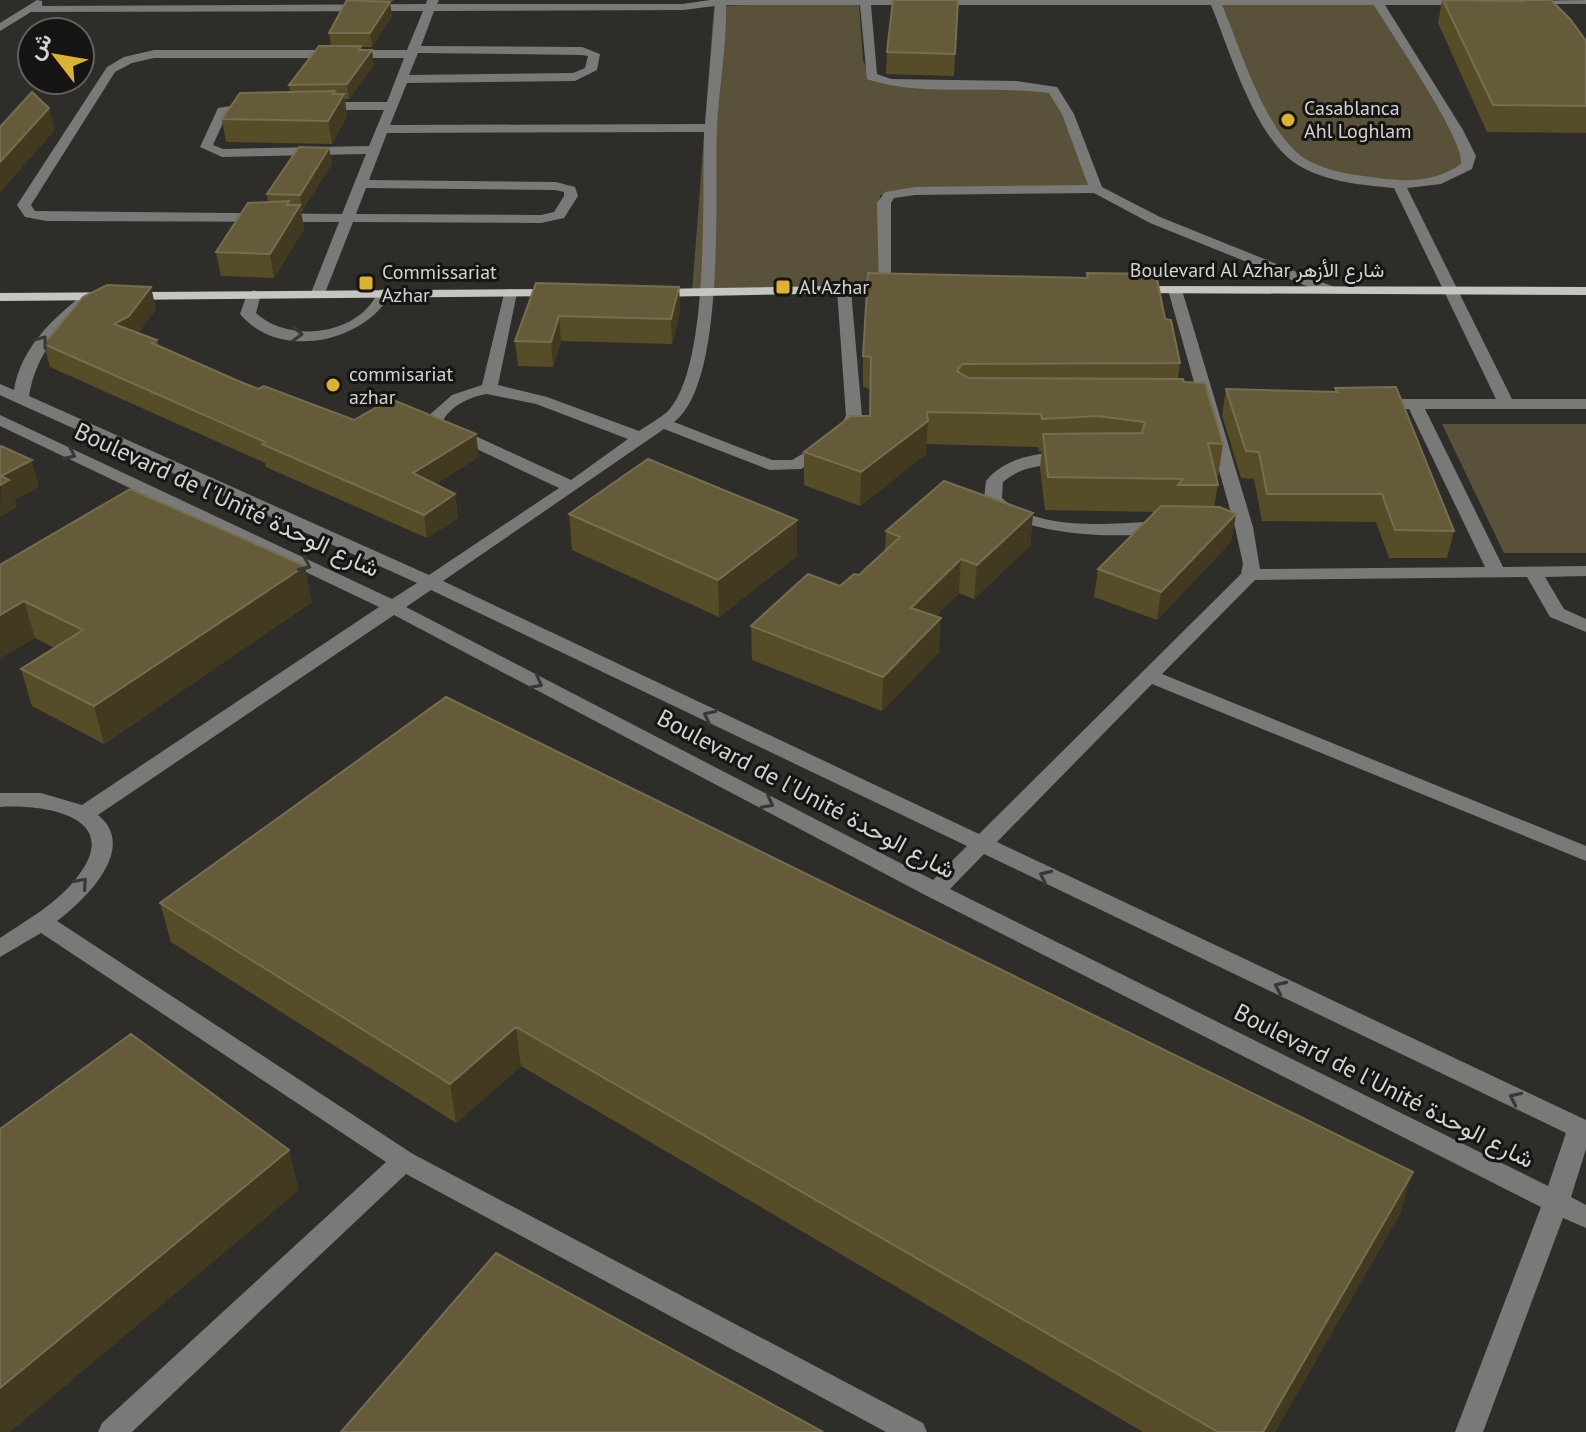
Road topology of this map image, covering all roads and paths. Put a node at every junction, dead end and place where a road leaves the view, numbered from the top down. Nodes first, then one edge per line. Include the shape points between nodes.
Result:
1 (46, 0) edge
2 (1545, 0) edge
3 (1586, 1) edge
4 (284, 4) edge
5 (432, 4) edge
6 (866, 4) edge
7 (720, 5) edge
8 (1216, 5) edge
9 (1379, 5) edge
10 (1514, 7) edge
11 (1482, 8) edge
12 (26, 9) junction
13 (1586, 13) edge
14 (0, 28) edge
15 (412, 52) junction
16 (402, 79) junction
17 (267, 106) edge
18 (299, 106) edge
19 (392, 106) junction
20 (711, 128) junction
21 (382, 129) junction
22 (372, 150) junction
23 (359, 184) junction
24 (1399, 185) junction
25 (1096, 189) junction
26 (349, 217) junction
27 (884, 289) junction
28 (915, 289) edge
29 (844, 290) junction
30 (1113, 290) edge
31 (1175, 290) junction
32 (1329, 290) junction
33 (1586, 291) edge
34 (1454, 292) junction
35 (318, 293) junction
36 (384, 293) junction
37 (510, 293) junction
38 (570, 293) edge
39 (631, 293) edge
40 (707, 293) junction
41 (254, 294) junction
42 (0, 297) edge
43 (89, 297) junction
44 (63, 298) junction
45 (0, 308) edge
46 (0, 389) edge
47 (489, 389) junction
48 (21, 399) junction
49 (1367, 404) edge
50 (1586, 404) edge
51 (1415, 405) junction
52 (1507, 406) junction
53 (0, 420) edge
54 (663, 423) junction
55 (641, 438) junction
56 (1086, 457) edge
57 (572, 487) junction
58 (1182, 526) edge
59 (1586, 571) edge
60 (1533, 572) junction
61 (1497, 573) junction
62 (1250, 575) junction
63 (428, 581) junction
64 (391, 606) junction
65 (1586, 626) edge
66 (1147, 675) junction
67 (0, 800) edge
68 (85, 813) junction
69 (979, 845) junction
70 (1586, 854) edge
71 (935, 891) junction
72 (40, 921) junction
73 (0, 949) edge
74 (1583, 1130) edge
75 (404, 1161) junction
76 (1556, 1202) junction
77 (1586, 1217) edge
78 (112, 1432) edge
79 (913, 1432) edge
80 (1469, 1432) edge

1 - 12 street
2 - 3 street
2 - 10 street
4 - 5 street
4 - 12 street
5 - 7 street
5 - 15 street
6 - 7 street
6 - 8 street
6 - 25 street via 871,76 1053,90 1068,114
7 - 20 street
8 - 9 street
8 - 24 street via 1287,150 1324,172
9 - 11 street
9 - 24 street via 1469,156 1467,166 1443,180
10 - 13 street
12 - 14 street
15 - 16 street
15 - 16 street via 594,54 591,70 575,77
15 - 26 street via 154,54 128,60 111,70 24,205 30,214 47,217
16 - 19 street
17 - 22 street via 222,111 206,147 222,153
18 - 19 street
19 - 21 street
20 - 21 street
20 - 40 street
21 - 22 street
22 - 23 street
23 - 26 street
23 - 26 street via 556,186 570,190 571,196 562,212 550,219
24 - 34 street
25 - 27 street via 890,195 884,203
25 - 32 street via 1155,220
26 - 35 street
27 - 28 main road
27 - 29 main road
29 - 40 main road
29 - 54 street via 854,416 843,437 805,461 770,465
30 - 31 main road, Boulevard Al Azhar شارع الأزهر
31 - 32 main road, Boulevard Al Azhar شارع الأزهر
31 - 62 street via 1210,402 1236,527 1252,564
32 - 34 main road, Boulevard Al Azhar شارع الأزهر
33 - 34 main road, Boulevard Al Azhar شارع الأزهر
34 - 52 street
35 - 36 main road
35 - 41 main road
36 - 37 main road
41 -> 36 street via 248,314 253,322 304,335 363,321
37 - 38 main road
37 - 47 street
39 - 40 main road
40 - 54 street via 687,400
41 - 43 main road
42 - 44 main road
43 - 44 main road
48 -> 43 street via 31,356 54,326
44 - 45 main road
46 - 48 street, Boulevard de l'Unité شارع الوحدة
47 - 55 street
47 - 57 street via 453,402 434,418 436,424
48 - 63 street, Boulevard de l'Unité شارع الوحدة
49 - 51 street
50 - 52 street
51 - 52 street
51 - 61 street
53 -> 64 street, Boulevard de l'Unité شارع الوحدة
54 - 55 street
55 - 57 street
56 - 58 street via 1043,457 1008,467 995,481 993,499 1011,516 1043,524
57 - 63 street
59 - 60 street
60 - 61 street
60 - 65 street via 1557,613
61 - 62 street
62 - 66 street
63 - 64 street
69 -> 63 street, Boulevard de l'Unité شارع الوحدة
64 - 68 street
64 -> 71 street, Boulevard de l'Unité شارع الوحدة
66 - 69 street
66 - 70 street
67 - 68 street via 47,798
72 -> 68 street via 89,878 100,857 101,838
69 - 71 street
74 -> 69 street, Boulevard de l'Unité شارع الوحدة
71 - 76 street, Boulevard de l'Unité شارع الوحدة
72 - 73 street
72 - 75 street
74 - 76 street
75 - 78 street
75 - 79 street
76 - 77 street, Boulevard de l'Unité شارع الوحدة
76 - 80 street

